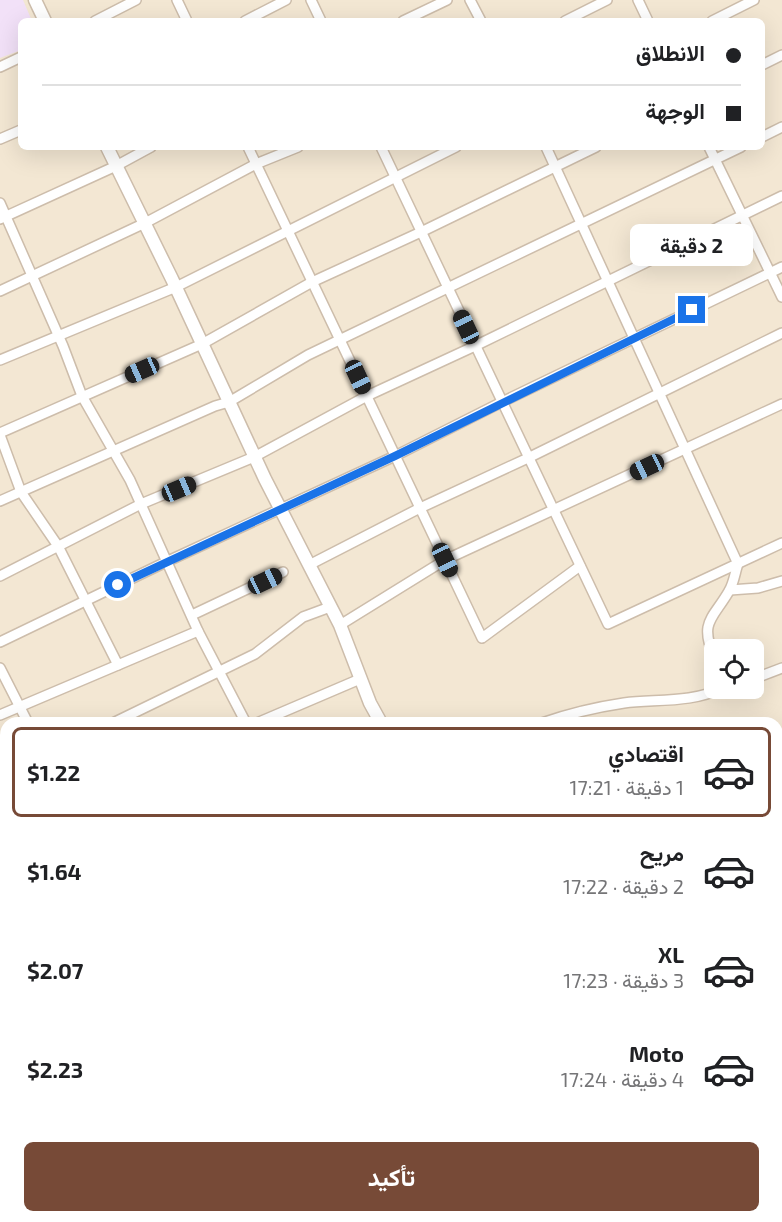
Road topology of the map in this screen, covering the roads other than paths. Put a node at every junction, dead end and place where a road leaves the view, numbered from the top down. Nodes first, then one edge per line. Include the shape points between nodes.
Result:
1 (35, 0) edge
2 (136, 0) edge
3 (177, 0) edge
4 (286, 0) edge
5 (310, 0) edge
6 (447, 0) edge
7 (470, 0) edge
8 (607, 0) edge
9 (638, 0) edge
10 (754, 0) edge
11 (44, 18) edge
12 (101, 18) edge
13 (186, 18) edge
14 (251, 18) edge
15 (319, 18) edge
16 (409, 18) edge
17 (479, 18) edge
18 (571, 18) edge
19 (647, 18) edge
20 (718, 18) edge
21 (782, 55) edge
22 (18, 58) edge
23 (765, 64) edge
24 (0, 67) edge
25 (782, 127) edge
26 (18, 131) edge
27 (765, 136) edge
28 (0, 139) edge
29 (108, 150) edge
30 (145, 150) edge
31 (249, 150) edge
32 (291, 150) edge
33 (382, 150) edge
34 (450, 150) edge
35 (547, 150) edge
36 (590, 150) edge
37 (710, 150) edge
38 (734, 150) edge
39 (715, 159) junction
40 (256, 164) junction
41 (116, 166) junction
42 (555, 167) junction
43 (395, 177) junction
44 (782, 196) edge
45 (0, 203) edge
46 (742, 214) junction
47 (3, 218) edge
48 (145, 223) junction
49 (582, 224) junction
50 (287, 230) junction
51 (421, 232) junction
52 (782, 267) edge
53 (770, 273) junction
54 (32, 275) junction
55 (607, 281) junction
56 (312, 282) junction
57 (176, 287) junction
58 (448, 288) junction
59 (0, 291) edge
60 (782, 297) edge
61 (782, 333) edge
62 (58, 335) junction
63 (634, 338) junction
64 (340, 340) junction
65 (202, 344) junction
66 (475, 346) junction
67 (0, 360) edge
68 (659, 394) junction
69 (82, 396) junction
70 (366, 396) junction
71 (229, 402) junction
72 (502, 402) junction
73 (782, 404) edge
74 (0, 434) edge
75 (113, 450) junction
76 (685, 450) junction
77 (395, 456) junction
78 (254, 457) junction
79 (528, 458) junction
80 (21, 492) junction
81 (0, 501) edge
82 (141, 504) junction
83 (420, 508) junction
84 (281, 510) junction
85 (554, 511) junction
86 (782, 543) edge
87 (58, 546) junction
88 (445, 560) junction
89 (168, 561) junction
90 (738, 564) junction
91 (309, 565) junction
92 (580, 566) junction
93 (283, 572) dead end
94 (0, 576) edge
95 (782, 582) edge
96 (730, 590) junction
97 (86, 601) junction
98 (330, 607) junction
99 (192, 615) junction
100 (340, 625) junction
101 (198, 631) junction
102 (709, 639) edge
103 (0, 642) edge
104 (118, 665) junction
105 (0, 668) edge
106 (782, 668) edge
107 (219, 672) junction
108 (764, 675) edge
109 (360, 679) junction
110 (704, 694) edge
111 (20, 706) junction
112 (0, 715) edge
113 (25, 717) edge
114 (125, 717) edge
115 (243, 717) edge
116 (271, 717) edge
117 (378, 717) edge
118 (559, 717) edge

1 - 11 street
2 - 12 street
3 - 13 street
4 - 14 street
5 - 15 street
6 - 16 street
7 - 17 street
8 - 18 street
9 - 19 street
10 - 20 street
21 - 23 street
22 - 24 street
25 - 27 street
26 - 28 street
29 - 41 street
30 - 41 street
31 - 40 street
32 - 40 street
33 - 43 street
34 - 43 street
35 - 42 street
36 - 42 street
37 - 39 street
38 - 39 street
39 - 46 street
39 - 49 street
40 - 48 street
40 - 50 street
41 - 47 street
41 - 48 street
42 - 49 street
42 - 51 street
43 - 50 street
43 - 51 street
44 - 46 street
45 - 47 street
46 - 53 street
46 - 55 street
47 - 54 street
48 - 54 street
48 - 57 street
49 - 55 street
49 - 58 street
50 - 56 street
50 - 57 street
51 - 56 street
51 - 58 street
52 - 53 street
53 - 60 street
53 - 63 street
54 - 59 street
54 - 62 street
55 - 63 street
55 - 66 street
56 - 64 street
56 - 65 street
57 - 62 street
57 - 65 street
58 - 64 street
58 - 66 street
61 - 68 street
62 - 67 street
62 - 69 street
63 - 68 street
63 - 72 street
64 - 70 street
64 - 71 street
65 - 69 street
65 - 71 street
66 - 70 street
66 - 72 street
68 - 76 street
68 - 79 street
69 - 74 street
69 - 75 street
70 - 77 street
70 - 78 street
71 - 75 street
71 - 78 street
72 - 77 street
72 - 79 street
73 - 76 street
74 - 80 street
75 - 80 street
75 - 82 street
76 - 85 street
76 - 90 street
77 - 83 street
77 - 84 street
78 - 82 street
78 - 84 street
79 - 83 street
79 - 85 street
80 - 81 street
80 - 87 street
82 - 87 street
82 - 89 street
83 - 88 street
83 - 91 street
84 - 89 street
84 - 91 street
85 - 88 street
85 - 92 street
86 - 90 street
87 - 94 street
87 - 97 street
88 - 92 street via 482,638
88 - 100 street
89 - 97 street
89 - 99 street
90 - 92 street via 608,624
90 - 96 street
91 - 98 street
93 - 99 street
95 - 96 street
96 - 102 street via 708,622
97 - 103 street
97 - 104 street
98 - 100 street
98 - 107 street via 303,616 255,654
99 - 101 street
100 - 109 street
101 - 104 street
101 - 107 street
104 - 111 street
105 - 111 street
106 - 108 street
107 - 114 street
107 - 115 street
109 - 116 street
109 - 117 street
110 - 118 street via 623,703
111 - 112 street
111 - 113 street

